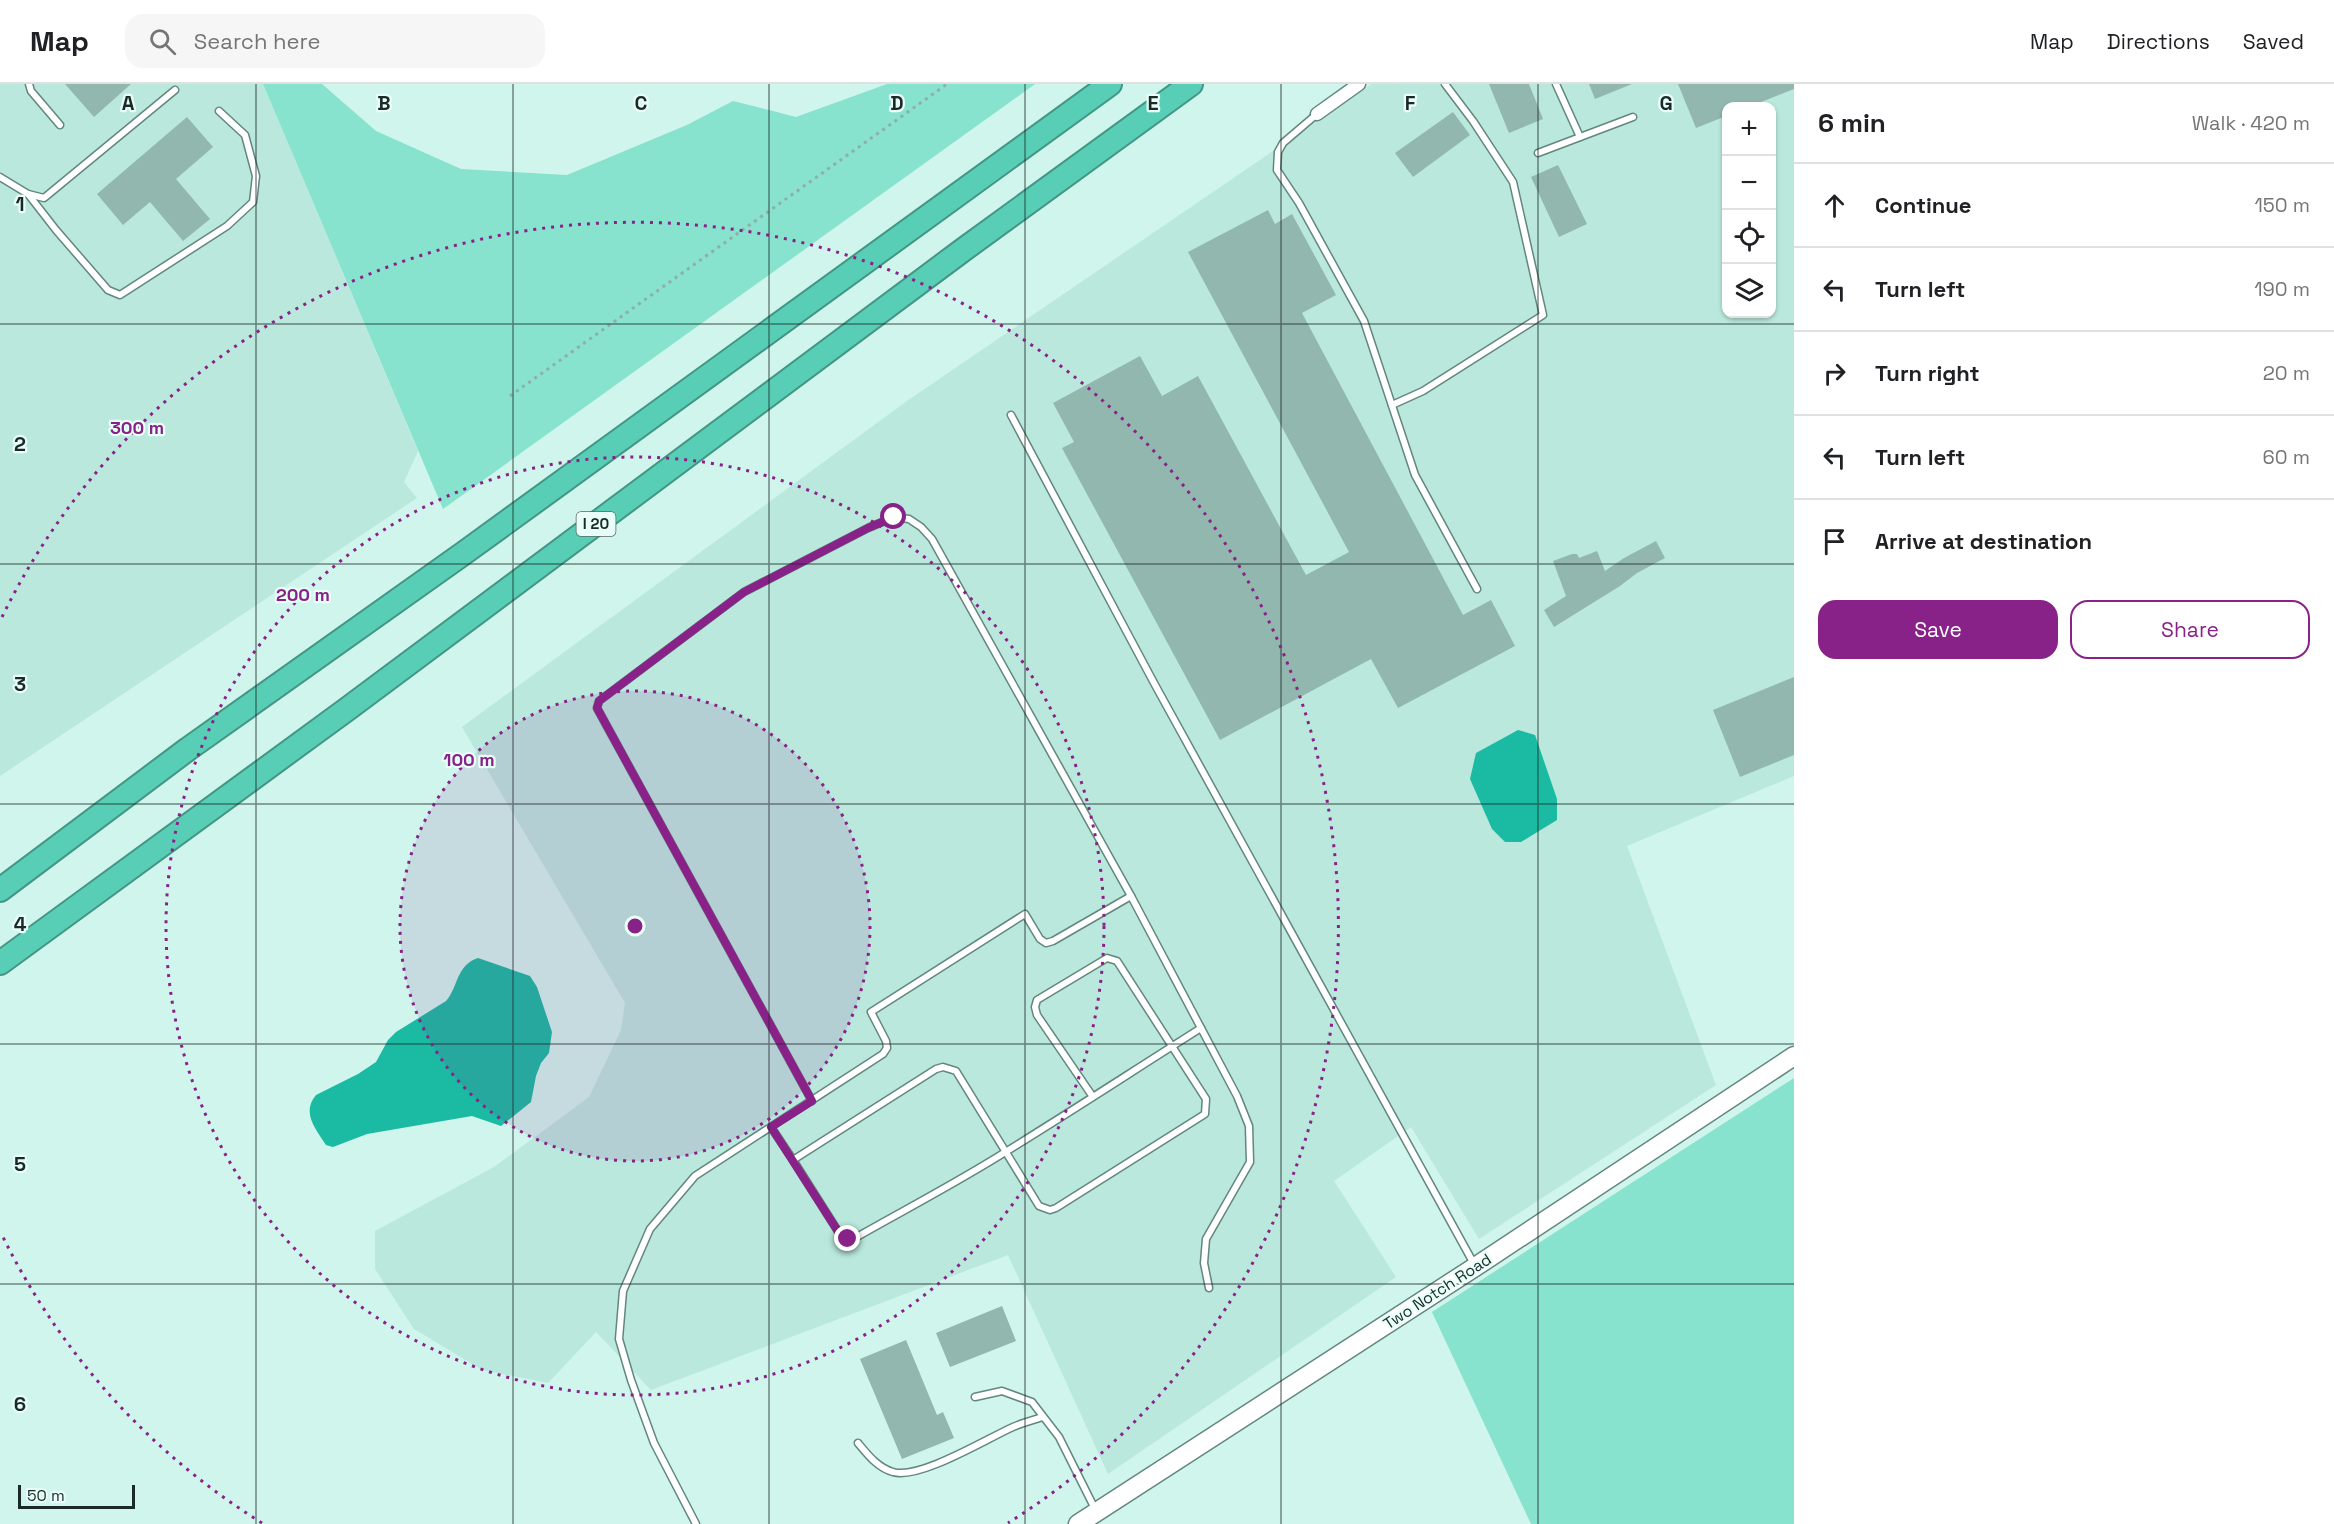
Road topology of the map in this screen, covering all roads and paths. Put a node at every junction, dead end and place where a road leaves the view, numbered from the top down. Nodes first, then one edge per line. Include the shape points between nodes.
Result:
1 (29, 84) edge
2 (947, 84) edge
3 (1110, 84) edge
4 (1191, 84) edge
5 (1359, 84) edge
6 (1445, 84) edge
7 (1556, 84) edge
8 (175, 90) dead end
9 (219, 111) dead end
10 (1317, 114) joint
11 (1633, 117) dead end
12 (60, 125) dead end
13 (1580, 137) junction
14 (1538, 153) dead end
15 (0, 177) edge
16 (28, 194) junction
17 (510, 396) dead end
18 (1392, 405) junction
19 (1011, 415) dead end
20 (1477, 589) dead end
21 (0, 890) edge
22 (1131, 896) junction
23 (0, 963) edge
24 (1201, 1028) junction
25 (1172, 1046) junction
26 (1794, 1056) edge
27 (1093, 1097) junction
28 (812, 1101) junction
29 (771, 1127) junction
30 (1006, 1152) junction
31 (793, 1160) junction
32 (1475, 1267) junction
33 (1209, 1288) dead end
34 (975, 1397) dead end
35 (1043, 1417) junction
36 (858, 1443) dead end
37 (1097, 1511) junction
38 (696, 1524) edge
39 (1078, 1524) edge

1 - 12 lane
2 - 17 path
3 - 21 highway via 474,547 189,749
4 - 23 highway, I 20
5 - 10 street
6 - 18 lane via 1513,182 1543,315 1423,391
7 - 13 lane
8 - 16 lane via 44,198
9 - 16 lane via 245,135 256,176 254,202 227,226 120,295 108,290
10 - 18 lane via 1283,143 1276,160 1277,170 1364,321
11 - 13 lane
13 - 14 lane
15 - 16 lane
18 - 20 lane via 1415,475
19 - 32 lane
22 - 24 lane
22 - 28 lane via 1053,941 1046,943 1040,939 1025,914 976,943 871,1012 886,1041 884,1054
22 - 28 lane via 932,539 921,527 909,519 894,517 744,592 599,701 597,708
24 - 25 lane
24 - 33 lane via 1249,1126 1250,1162 1206,1239 1204,1263
25 - 27 lane
25 - 27 lane via 1111,957 1037,1000 1037,1015
25 - 30 lane via 1206,1099 1205,1114 1145,1153 1050,1210 1039,1206
26 - 32 street, Two Notch Road
27 - 30 lane
28 - 29 lane
29 - 31 lane
29 - 38 lane via 695,1176 650,1229 623,1291 619,1340 631,1380 654,1443
30 - 31 lane via 848,1239 841,1236
30 - 31 lane via 956,1071 943,1067
32 - 37 street, Two Notch Road
34 - 35 lane via 1002,1391 1032,1402
35 - 36 lane via 914,1472 895,1473 877,1464
35 - 37 lane via 1059,1437
37 - 39 street, Two Notch Road

